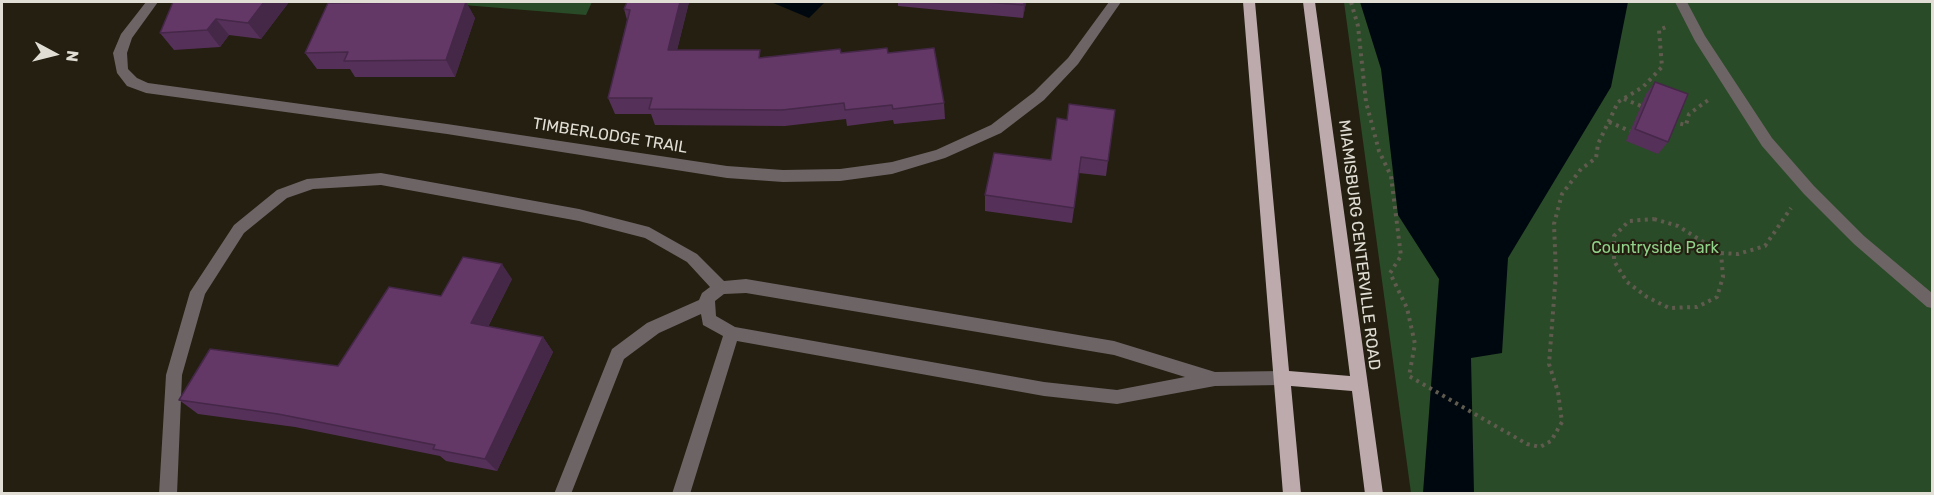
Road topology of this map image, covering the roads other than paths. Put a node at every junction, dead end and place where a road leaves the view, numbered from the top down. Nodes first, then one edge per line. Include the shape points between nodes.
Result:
1 (152, 2) edge
2 (1115, 2) edge
3 (1249, 2) edge
4 (1309, 2) edge
5 (1681, 2) edge
6 (721, 288) junction
7 (1932, 302) edge
8 (708, 303) junction
9 (732, 333) junction
10 (1282, 378) junction
11 (1215, 379) junction
12 (1359, 384) junction
13 (168, 494) edge
14 (562, 494) edge
15 (681, 494) edge
16 (1293, 494) edge
17 (1374, 494) edge

1 - 2 street, TIMBERLODGE TRAIL via 126,37 120,52 122,70 132,82 146,88 727,172 783,176 840,175 892,168 940,154 996,129 1039,96 1073,61
3 - 10 main road
4 - 12 main road, MIAMISBURG CENTERVILLE ROAD
5 - 7 street via 1767,142 1859,240
6 - 8 street via 707,298
6 - 11 street via 746,286 1060,338 1114,348
6 - 13 street via 692,258 649,233 579,215 381,179 312,183 282,194 238,229 198,292 174,375
8 - 9 street via 709,320
8 - 14 street via 653,328 618,354
9 - 11 street via 1044,389 1117,398
9 - 15 street
10 - 11 street
10 - 12 main road
10 - 16 main road
12 - 17 main road, MIAMISBURG CENTERVILLE ROAD

